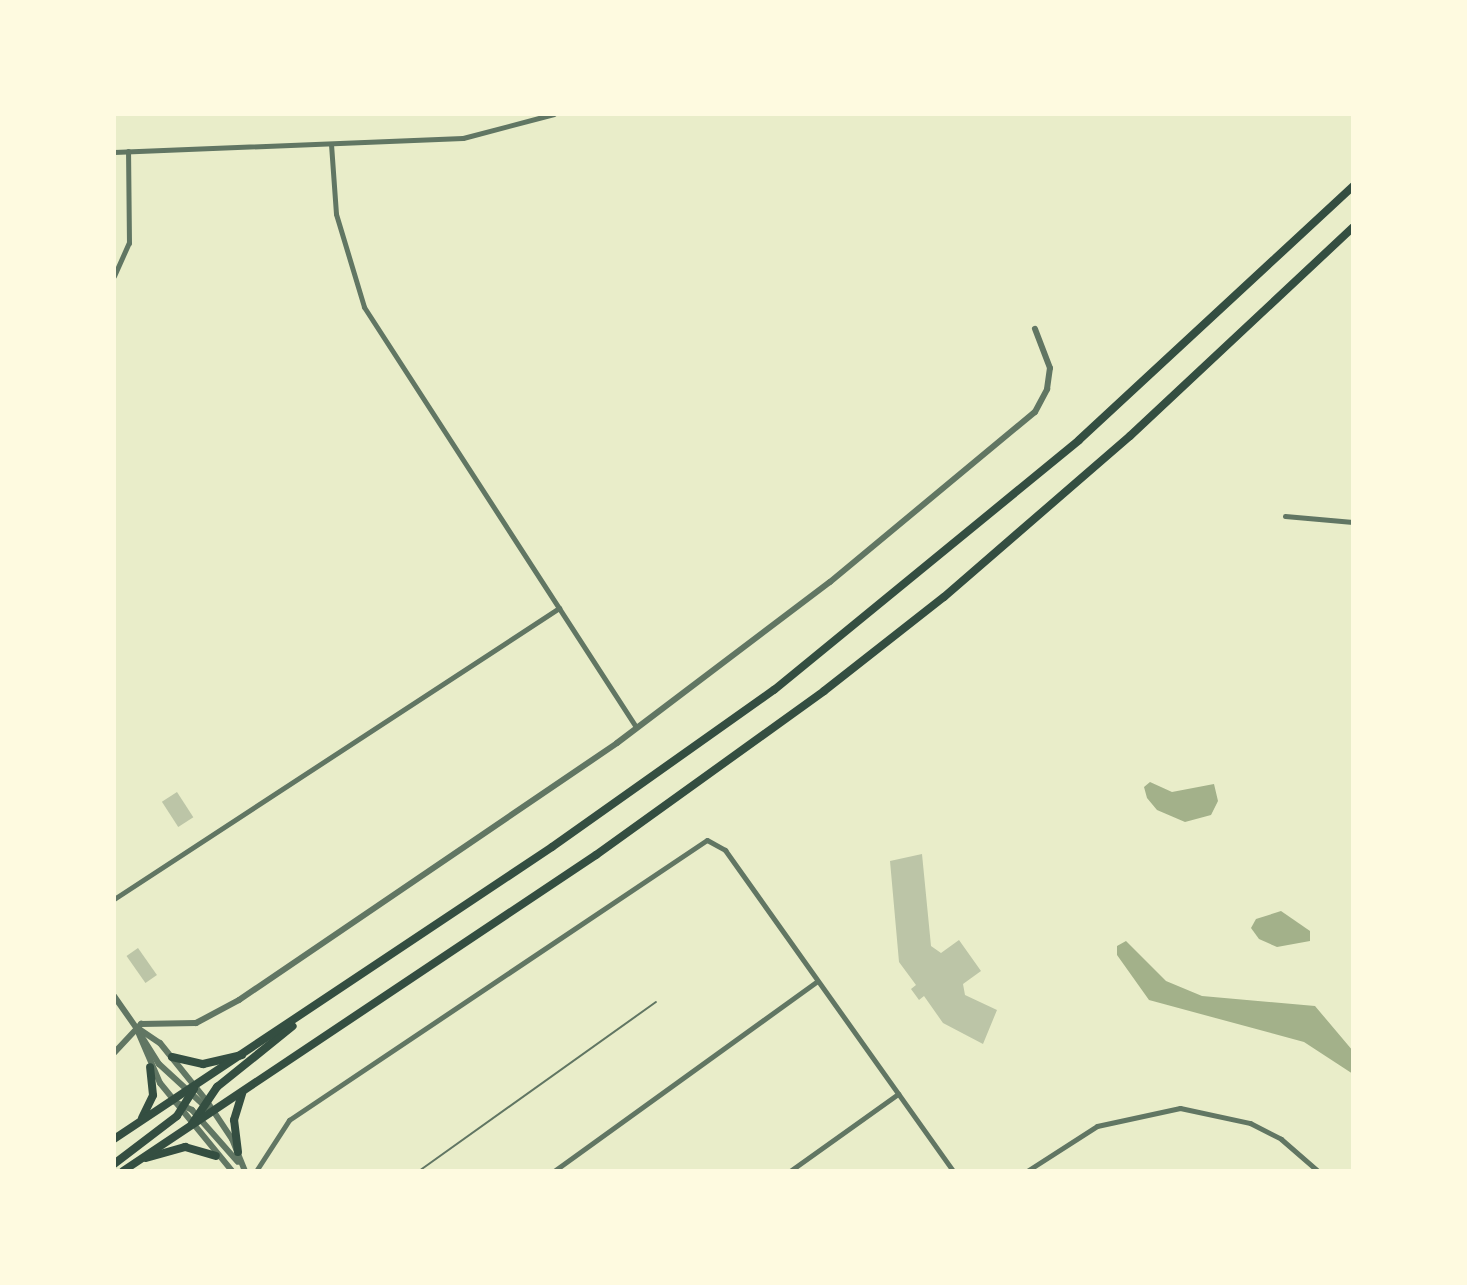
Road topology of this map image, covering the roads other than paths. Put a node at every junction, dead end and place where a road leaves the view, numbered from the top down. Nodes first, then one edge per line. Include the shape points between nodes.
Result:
1 (554, 114) edge
2 (331, 144) junction
3 (128, 151) junction
4 (114, 152) edge
5 (1353, 186) edge
6 (1353, 227) edge
7 (114, 276) edge
8 (1035, 329) dead end
9 (1285, 516) dead end
10 (1353, 522) edge
11 (559, 608) junction
12 (636, 727) junction
13 (114, 899) edge
14 (817, 981) junction
15 (114, 996) edge
16 (324, 1000) junction
17 (656, 1002) dead end
18 (136, 1027) junction
19 (114, 1053) edge
20 (243, 1055) junction
21 (172, 1057) junction
22 (150, 1067) junction
23 (195, 1086) junction
24 (242, 1093) junction
25 (898, 1094) junction
26 (173, 1101) junction
27 (186, 1101) junction
28 (204, 1103) junction
29 (214, 1111) junction
30 (199, 1117) junction
31 (139, 1123) junction
32 (191, 1126) junction
33 (114, 1139) edge
34 (238, 1152) junction
35 (216, 1156) junction
36 (141, 1159) junction
37 (114, 1164) edge
38 (123, 1171) edge
39 (232, 1171) edge
40 (243, 1171) edge
41 (256, 1171) edge
42 (419, 1171) edge
43 (554, 1171) edge
44 (790, 1171) edge
45 (953, 1171) edge
46 (1027, 1171) edge
47 (1318, 1171) edge

1 - 2 street via 463,138
2 - 3 street
2 - 11 street via 336,214 364,307
3 - 4 street
3 - 7 street via 129,243
5 - 16 main road via 1079,440 879,608 700,744
6 - 24 main road via 1130,436 858,665 675,801
8 - 12 street via 1048,354 1050,376 1035,412 860,559
9 - 10 street
11 - 12 street
11 - 13 street
12 - 18 street via 215,1015 193,1024
14 - 25 street
14 - 41 street via 725,850 710,840 308,1106 280,1131
14 - 43 street
15 - 18 street
16 - 20 main road
16 - 28 main road
17 - 42 lane
18 - 19 street
18 - 21 street
18 - 22 street
18 - 27 street
20 - 21 main road via 203,1064
20 - 23 main road
21 - 23 street
22 - 26 street
22 - 31 main road via 153,1095
23 - 27 main road
23 - 28 street
24 - 29 main road
24 - 34 main road via 234,1120
25 - 44 street
25 - 45 street
26 - 27 main road
26 - 27 street
26 - 31 main road
27 - 28 street
27 - 30 street
27 - 32 street
27 - 37 main road
28 - 29 street
28 - 30 main road
29 - 30 main road
29 - 34 street
30 - 32 main road
30 - 40 street
31 - 33 main road
32 - 35 street
32 - 36 main road
34 - 40 street
35 - 36 main road via 188,1147
35 - 39 street
36 - 38 main road
46 - 47 street via 1097,1126 1180,1108 1250,1123 1281,1139

